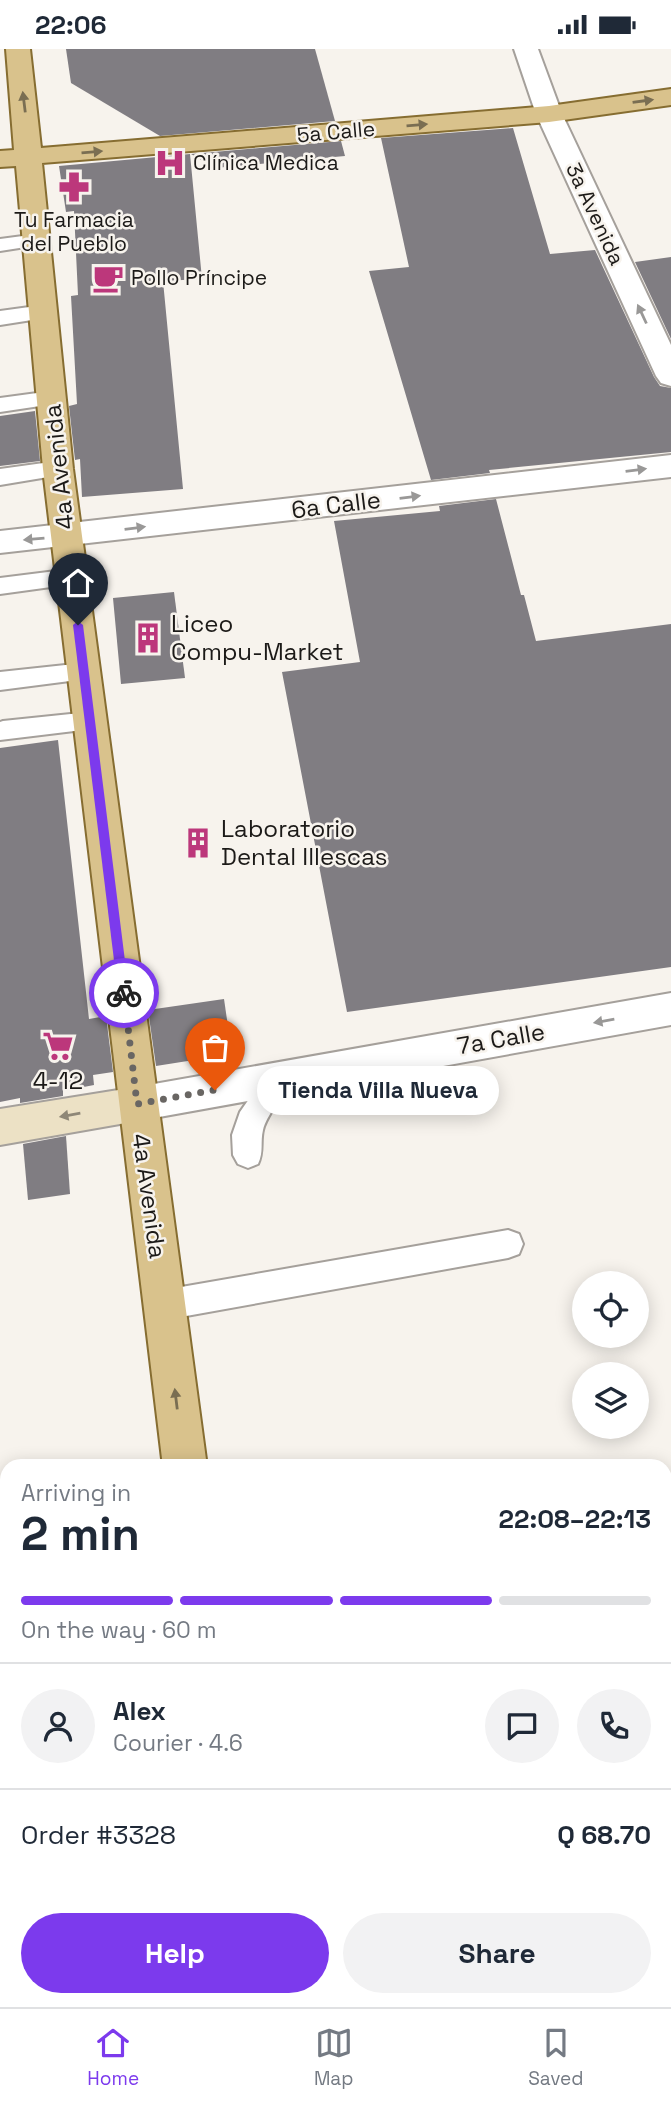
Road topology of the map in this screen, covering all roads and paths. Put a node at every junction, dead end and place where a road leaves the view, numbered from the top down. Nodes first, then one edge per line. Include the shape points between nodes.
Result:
1 (18, 49) edge
2 (526, 49) edge
3 (671, 97) edge
4 (549, 114) junction
5 (15, 158) edge
6 (37, 240) junction
7 (0, 245) edge
8 (44, 312) junction
9 (0, 317) edge
10 (671, 376) edge
11 (52, 398) junction
12 (0, 405) edge
13 (671, 466) edge
14 (58, 469) junction
15 (0, 477) edge
16 (67, 536) junction
17 (0, 542) edge
18 (72, 577) junction
19 (0, 586) edge
20 (84, 672) junction
21 (0, 681) edge
22 (90, 721) junction
23 (3, 731) dead end
24 (671, 1009) edge
25 (267, 1080) junction
26 (137, 1104) junction
27 (0, 1127) edge
28 (248, 1155) dead end
29 (508, 1244) dead end
30 (164, 1305) junction
31 (184, 1459) edge

5 -> 1 main road, 4a Avenida
2 - 4 street, 3a Avenida
4 -> 3 main road, 5a Calle
5 -> 4 main road, 5a Calle
10 -> 4 street, 3a Avenida
5 - 6 main road, 4a Avenida
6 - 7 lane
6 - 8 main road, 4a Avenida
8 - 9 lane
8 - 11 main road, 4a Avenida
11 - 12 lane
11 - 14 main road, 4a Avenida
16 -> 13 street, 6a Calle
14 - 15 lane
14 - 16 main road, 4a Avenida
16 -> 17 street, 6a Calle
16 - 18 main road, 4a Avenida
18 - 19 lane
18 - 20 main road, 4a Avenida
20 - 21 lane
20 - 22 main road, 4a Avenida
22 - 23 lane
22 - 26 main road, 4a Avenida
24 -> 25 street, 7a Calle
25 - 26 street, 7a Calle
25 - 28 lane via 263,1104 250,1121
26 -> 27 main road, 7a Calle
26 - 30 main road, 4a Avenida
29 - 30 lane
31 -> 30 main road, 4a Avenida

